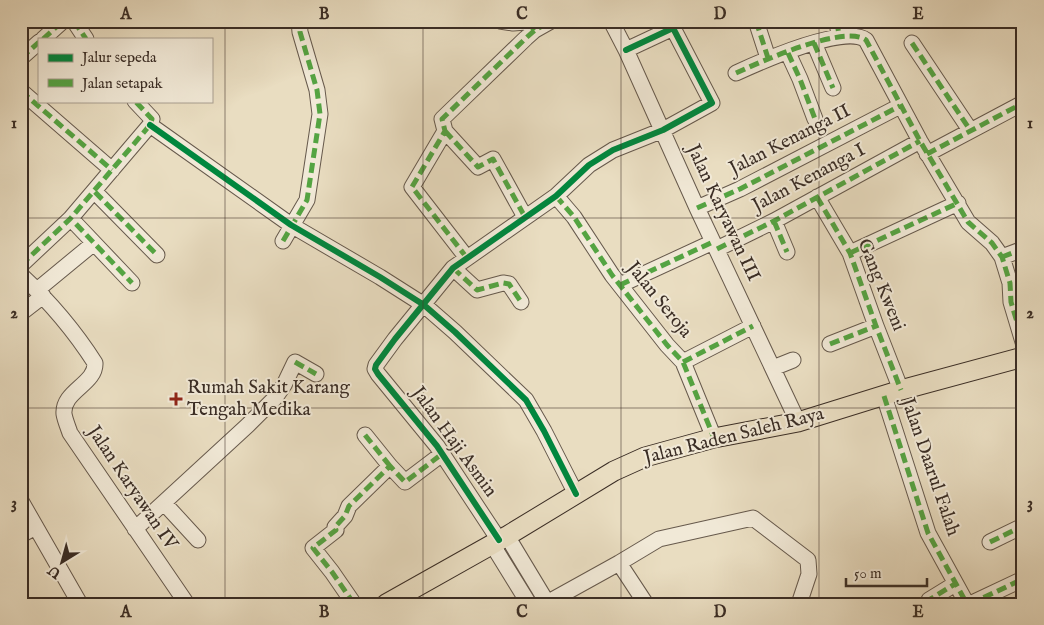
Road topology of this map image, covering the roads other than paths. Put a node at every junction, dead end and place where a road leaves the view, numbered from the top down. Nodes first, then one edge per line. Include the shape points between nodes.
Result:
1 (63, 21) edge
2 (74, 21) edge
3 (299, 21) edge
4 (500, 21) edge
5 (551, 21) edge
6 (611, 21) edge
7 (756, 21) edge
8 (838, 29) edge
9 (535, 30) junction
10 (43, 38) edge
11 (85, 38) edge
12 (814, 42) junction
13 (38, 43) edge
14 (912, 43) dead end
15 (626, 50) junction
16 (788, 53) junction
17 (21, 58) edge
18 (768, 58) junction
19 (736, 74) dead end
20 (833, 88) dead end
21 (21, 91) edge
22 (135, 102) edge
23 (1023, 103) edge
24 (900, 106) junction
25 (815, 119) dead end
26 (150, 125) junction
27 (663, 130) junction
28 (970, 130) junction
29 (445, 131) junction
30 (923, 147) junction
31 (112, 170) junction
32 (94, 192) junction
33 (556, 196) junction
34 (817, 198) junction
35 (958, 203) junction
36 (697, 208) junction
37 (525, 217) junction
38 (294, 220) junction
39 (774, 221) junction
40 (76, 224) dead end
41 (283, 241) dead end
42 (94, 243) junction
43 (715, 246) junction
44 (1023, 249) edge
45 (787, 252) dead end
46 (850, 253) junction
47 (157, 255) dead end
48 (1002, 257) junction
49 (467, 258) junction
50 (21, 264) edge
51 (453, 268) junction
52 (21, 275) edge
53 (132, 283) dead end
54 (620, 285) junction
55 (40, 293) junction
56 (521, 302) dead end
57 (424, 305) junction
58 (21, 313) edge
59 (753, 326) junction
60 (876, 326) junction
61 (1023, 342) edge
62 (830, 344) dead end
63 (1023, 357) edge
64 (793, 360) dead end
65 (683, 362) junction
66 (773, 368) junction
67 (316, 374) dead end
68 (893, 393) junction
69 (798, 422) junction
70 (365, 435) dead end
71 (714, 438) junction
72 (442, 454) junction
73 (390, 466) junction
74 (576, 494) junction
75 (21, 501) edge
76 (164, 503) junction
77 (1023, 526) edge
78 (36, 527) junction
79 (136, 529) junction
80 (21, 536) edge
81 (198, 540) dead end
82 (500, 540) junction
83 (990, 542) dead end
84 (619, 563) junction
85 (1023, 579) edge
86 (955, 584) junction
87 (547, 603) edge
88 (80, 604) edge
89 (187, 604) edge
90 (354, 604) edge
91 (386, 604) edge
92 (529, 604) edge
93 (646, 604) edge
94 (799, 604) edge
95 (927, 604) edge
96 (969, 604) edge

1 - 10 street
2 - 11 street
3 - 38 street via 320,114 307,200
4 - 9 street via 526,22
5 - 9 street
6 - 15 street, Jalan Karyawan III
7 - 18 street
8 - 12 street
8 - 24 street via 866,40
9 - 29 street via 442,119
12 - 16 street
12 - 20 street
13 - 17 street
14 - 28 street
15 - 27 street, Jalan Karyawan III
15 - 27 street via 673,28 712,103
16 - 18 street
16 - 25 street
18 - 19 street
21 - 31 street
22 - 26 street via 152,119
23 - 28 street, Jalan Kenanga I
24 - 30 street
24 - 36 street, Jalan Kenanga II
26 - 31 street
26 - 38 street
27 - 33 street via 613,150 589,164
27 - 36 street, Jalan Karyawan III
28 - 30 street, Jalan Kenanga I
29 - 37 street via 478,167 493,159
29 - 49 street via 412,187
30 - 34 street, Jalan Kenanga I
30 - 35 street
31 - 32 street
32 - 47 street
32 - 50 street
33 - 37 street
33 - 54 street, Jalan Seroja
34 - 39 street, Jalan Kenanga I
34 - 46 street, Gang Kweni
35 - 46 street
35 - 48 street via 968,222 992,243
36 - 43 street, Jalan Karyawan III
37 - 49 street
38 - 41 street
38 - 57 street
39 - 43 street, Jalan Kenanga I
39 - 45 street
40 - 42 street
42 - 53 street
42 - 55 street
43 - 54 street, Jalan Kenanga I
43 - 59 street, Jalan Karyawan III
44 - 48 street
46 - 60 street, Gang Kweni
48 - 61 street
49 - 51 street
51 - 56 street via 477,290 509,284
51 - 57 street
52 - 55 street, Jalan Karyawan IV
54 - 65 street, Jalan Seroja
55 - 58 street
55 - 79 street, Jalan Karyawan IV via 72,328 95,363 95,370 66,403 64,413 70,433
57 - 72 street, Jalan Haji Asmin via 377,362 375,369
57 - 74 street via 526,400
59 - 65 street
59 - 66 street, Jalan Karyawan III
60 - 62 street
60 - 68 street, Gang Kweni
63 - 68 main road, Jalan Raden Saleh Raya
64 - 66 street
65 - 71 street, Jalan Seroja
66 - 69 street, Jalan Karyawan III
67 - 76 street via 295,362 274,398
68 - 69 main road, Jalan Raden Saleh Raya
68 - 86 street, Jalan Daarul Falah via 928,533
69 - 71 main road, Jalan Raden Saleh Raya
70 - 73 street
71 - 74 main road, Jalan Raden Saleh Raya via 645,457
72 - 73 street via 405,482
72 - 82 street, Jalan Haji Asmin
73 - 90 street via 349,506 336,530 312,548
74 - 82 main road, Jalan Raden Saleh Raya
75 - 78 street
76 - 79 street
76 - 81 street
77 - 83 street
78 - 80 street
78 - 88 street
79 - 89 street, Jalan Karyawan IV
82 - 87 street
82 - 91 main road, Jalan Raden Saleh Raya
82 - 92 street
84 - 87 street
84 - 93 street
84 - 94 street via 659,539 752,518 808,560 809,574
85 - 96 street
86 - 95 street via 928,600
86 - 96 street, Jalan Daarul Falah

